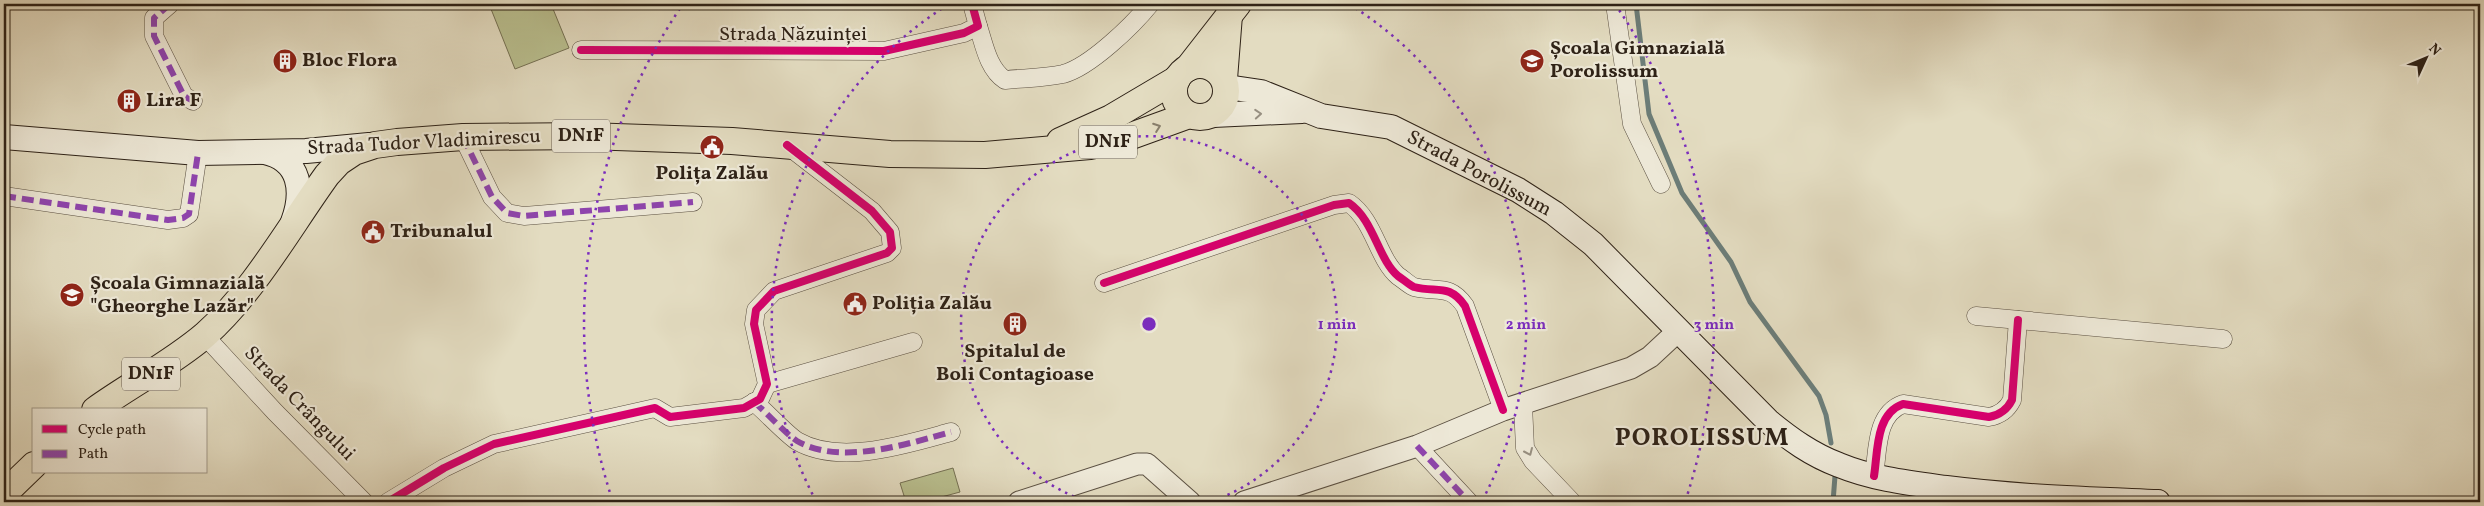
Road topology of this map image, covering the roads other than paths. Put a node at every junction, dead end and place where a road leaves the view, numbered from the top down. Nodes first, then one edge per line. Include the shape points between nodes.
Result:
1 (170, 4) edge
2 (972, 4) edge
3 (1150, 4) edge
4 (1615, 4) edge
5 (1233, 10) edge
6 (978, 26) junction
7 (582, 50) dead end
8 (1182, 73) junction
9 (1225, 83) junction
10 (193, 100) dead end
11 (1304, 111) junction
12 (1201, 115) junction
13 (463, 137) junction
14 (4, 138) edge
15 (375, 145) junction
16 (787, 145) junction
17 (306, 151) junction
18 (198, 152) junction
19 (265, 152) junction
20 (1024, 152) junction
21 (1661, 184) dead end
22 (315, 192) junction
23 (4, 196) edge
24 (693, 202) dead end
25 (285, 238) junction
26 (1104, 283) dead end
27 (1976, 316) dead end
28 (2018, 320) junction
29 (1678, 331) junction
30 (204, 335) junction
31 (2223, 339) dead end
32 (913, 342) dead end
33 (767, 384) junction
34 (754, 402) junction
35 (1513, 407) junction
36 (98, 408) edge
37 (951, 432) dead end
38 (1417, 446) junction
39 (32, 467) edge
40 (1874, 476) junction
41 (4, 494) edge
42 (2004, 499) edge
43 (364, 502) edge
44 (388, 502) edge
45 (1019, 502) edge
46 (1190, 502) edge
47 (1244, 502) edge
48 (1468, 502) edge
49 (1572, 502) edge
50 (2158, 502) edge

1 - 10 street via 154,18 154,36 184,96
2 - 6 street
3 - 6 street via 1131,26 1095,56 1064,73 1005,80 993,68
4 - 21 street via 1632,124
5 - 8 main road, Strada Tudor Vladimirescu / DN1F
5 - 9 main road, Strada Tudor Vladimirescu / DN1F
6 - 7 street, Strada Năzuinței via 964,33 884,51
8 - 9 main road, DN1F via 1204,65 1212,67
8 - 12 main road via 1174,96 1177,103
8 - 20 main road, Strada Tudor Vladimirescu / DN1F via 1095,126
9 - 11 main road, Strada Porolissum via 1261,92
9 - 12 main road, DN1F via 1224,103
12 -> 11 main road, Strada Porolissum
11 - 29 main road, Strada Porolissum via 1390,127 1518,190 1593,244
20 -> 12 main road, Strada Tudor Vladimirescu / DN1F via 1074,149 1120,140
13 - 15 main road, Strada Tudor Vladimirescu / DN1F
13 - 16 main road, Strada Tudor Vladimirescu / DN1F via 650,137
13 - 24 street via 492,197 507,214 524,216
14 - 18 main road, Strada Tudor Vladimirescu
15 - 17 main road, Strada Tudor Vladimirescu
15 - 22 main road, DN1F via 354,152 339,162
16 - 20 main road, Strada Tudor Vladimirescu / DN1F via 925,155
16 - 33 street via 872,211 890,232 892,248 887,253 774,291 756,310 754,324
17 - 19 main road, Strada Tudor Vladimirescu
17 - 22 main road via 317,153 326,162 326,174
18 - 19 main road, Strada Tudor Vladimirescu
18 - 23 street via 189,214 182,218 168,220
19 - 25 main road via 287,163 298,180 297,209
22 - 25 main road, DN1F
25 - 30 main road, DN1F via 243,294
26 - 35 street via 1334,205 1349,203 1359,210 1396,274 1412,287 1450,290 1458,296
27 - 28 street
28 - 31 street
28 - 40 street via 2009,406 2000,414 1989,417 1903,404 1896,407 1886,415 1882,426
29 - 35 street via 1650,357 1631,368
29 - 40 main road, Strada Porolissum via 1784,434 1826,460
30 - 36 main road, DN1F
30 - 43 street, Strada Crângului
32 - 33 street
33 - 34 street via 760,399
34 - 37 street via 797,441 826,451 886,449
34 - 44 street via 744,408 670,417 655,408 494,444 444,468
35 - 38 street
35 -> 49 street via 1525,448 1533,461
38 - 47 street
38 - 48 street
39 - 41 main road
40 - 42 main road, Strada Porolissum
42 - 50 main road, Strada Porolissum
45 - 46 street via 1137,464 1147,464

